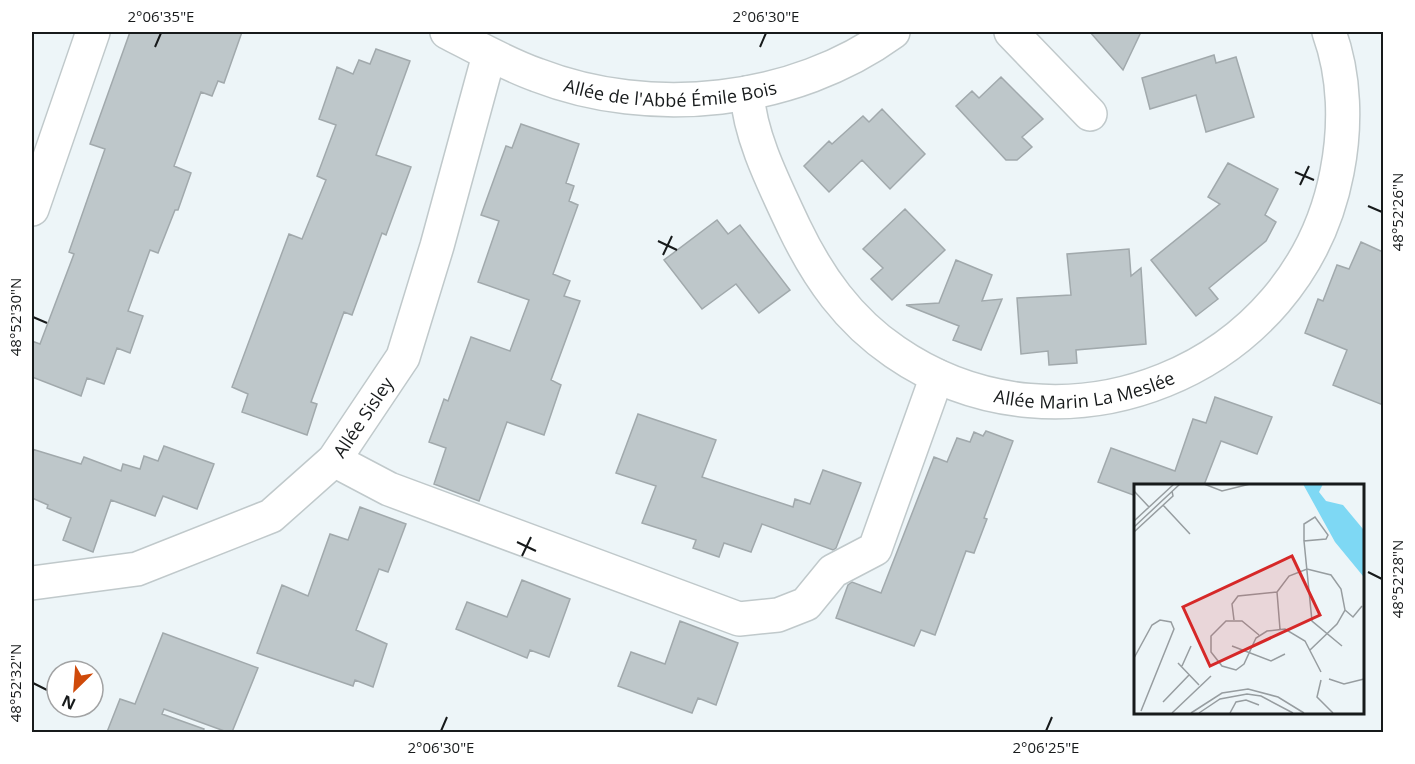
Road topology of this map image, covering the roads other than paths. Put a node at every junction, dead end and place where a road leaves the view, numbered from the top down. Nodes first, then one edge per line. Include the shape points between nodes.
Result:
1 (93, 32) edge
2 (447, 32) edge
3 (893, 32) edge
4 (1011, 32) edge
5 (1329, 32) edge
6 (489, 55) junction
7 (747, 93) junction
8 (1090, 114) dead end
9 (32, 208) edge
10 (937, 376) junction
11 (334, 460) junction
12 (32, 583) edge

1 - 9 street
2 - 6 street, Allée de l'Abbé Émile Bois
3 - 7 street, Allée de l'Abbé Émile Bois via 840,63 794,81
4 - 8 street
5 - 10 street, Allée Marin La Meslée via 1343,96 1342,145 1333,194 1315,240 1290,283 1258,320 1220,352 1178,376 1131,393 1082,402 1032,402 984,393
6 - 7 street, Allée de l'Abbé Émile Bois via 589,91 642,99
6 - 11 street, Allée Sisley via 403,357
7 - 10 street, Allée Marin La Meslée via 748,115 777,190 824,283 856,320 894,352
10 - 11 street via 875,549 832,571 806,604 778,615 739,619 389,489
11 - 12 street, Allée Sisley via 270,516 137,569

